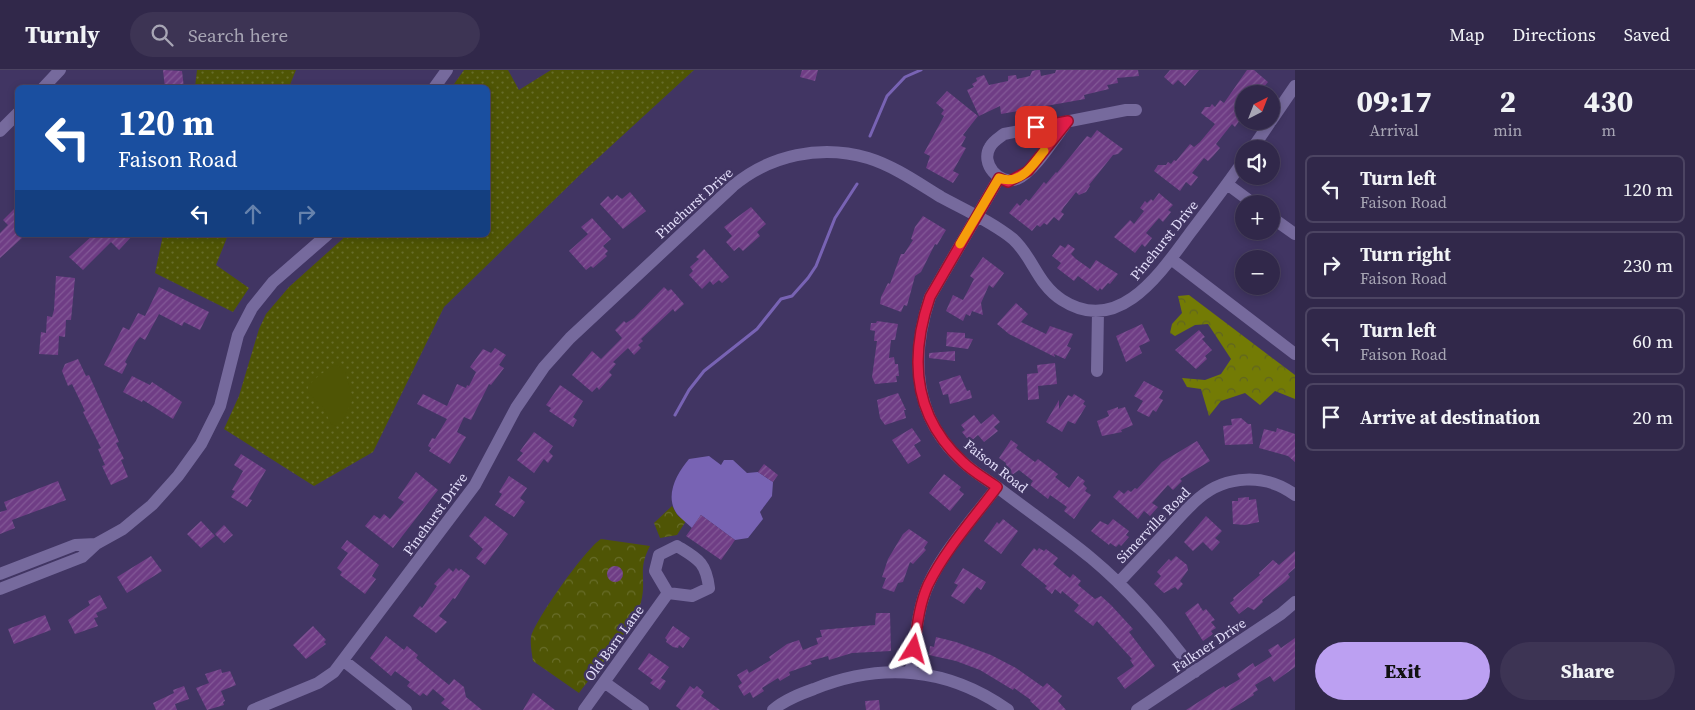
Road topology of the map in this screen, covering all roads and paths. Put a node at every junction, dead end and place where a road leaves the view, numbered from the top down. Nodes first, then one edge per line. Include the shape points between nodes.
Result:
1 (60, 70) edge
2 (446, 70) edge
3 (46, 85) edge
4 (436, 85) edge
5 (1295, 86) edge
6 (1280, 108) edge
7 (1136, 110) dead end
8 (15, 116) edge
9 (1068, 121) junction
10 (0, 131) edge
11 (1235, 173) edge
12 (999, 178) junction
13 (1227, 184) junction
14 (1242, 195) edge
15 (976, 216) junction
16 (1280, 223) edge
17 (1295, 234) edge
18 (325, 237) edge
19 (1171, 258) junction
20 (1098, 311) junction
21 (1295, 354) edge
22 (1096, 371) dead end
23 (997, 487) junction
24 (1295, 494) edge
25 (96, 544) junction
26 (0, 574) edge
27 (1119, 582) junction
28 (0, 589) edge
29 (668, 594) junction
30 (1295, 602) edge
31 (344, 661) junction
32 (911, 671) junction
33 (1195, 672) junction
34 (604, 682) junction
35 (253, 710) edge
36 (406, 710) edge
37 (584, 710) edge
38 (643, 710) edge
39 (773, 710) edge
40 (1008, 710) edge
41 (1137, 710) edge

1 - 3 street
2 - 4 street
5 - 6 street
7 - 9 street
8 - 10 street
9 - 12 street via 1028,171 1008,182
9 - 12 street via 1004,134 995,140 986,157 991,170
11 - 13 street, Pinehurst Drive
12 - 15 street, Faison Road
13 - 14 street
13 - 19 street, Pinehurst Drive
15 - 20 street, Pinehurst Drive via 1012,239 1023,250 1046,287 1063,301
15 - 23 street, Faison Road via 930,297 920,330 918,381 923,402 948,447
15 - 31 street, Pinehurst Drive via 881,163 840,153 811,153 786,158 742,178 570,338 544,367 516,408 475,485
16 - 17 street
18 - 25 street via 273,282 252,308 238,335 220,406 201,444 178,476 152,505
19 - 20 street, Pinehurst Drive via 1141,293 1128,302
19 - 21 street
20 - 22 street
23 - 27 street, Faison Road
23 - 32 street via 928,585 919,617
24 - 27 street, Simerville Road via 1278,484 1251,479 1229,482 1208,491
25 - 26 street via 75,545
25 - 28 street via 82,557
27 - 33 street, Faison Road via 1157,622
29 - 29 street via 692,596 709,588 703,565 677,546 659,554 655,571
29 - 34 street, Old Barn Lane
30 - 33 street, Falkner Drive
31 - 35 street, Pinehurst Drive via 325,680
31 - 36 street
32 - 39 street via 843,679 797,696
32 - 40 street via 956,683
33 - 41 street, Falkner Drive
34 - 37 street, Old Barn Lane
34 - 38 street

